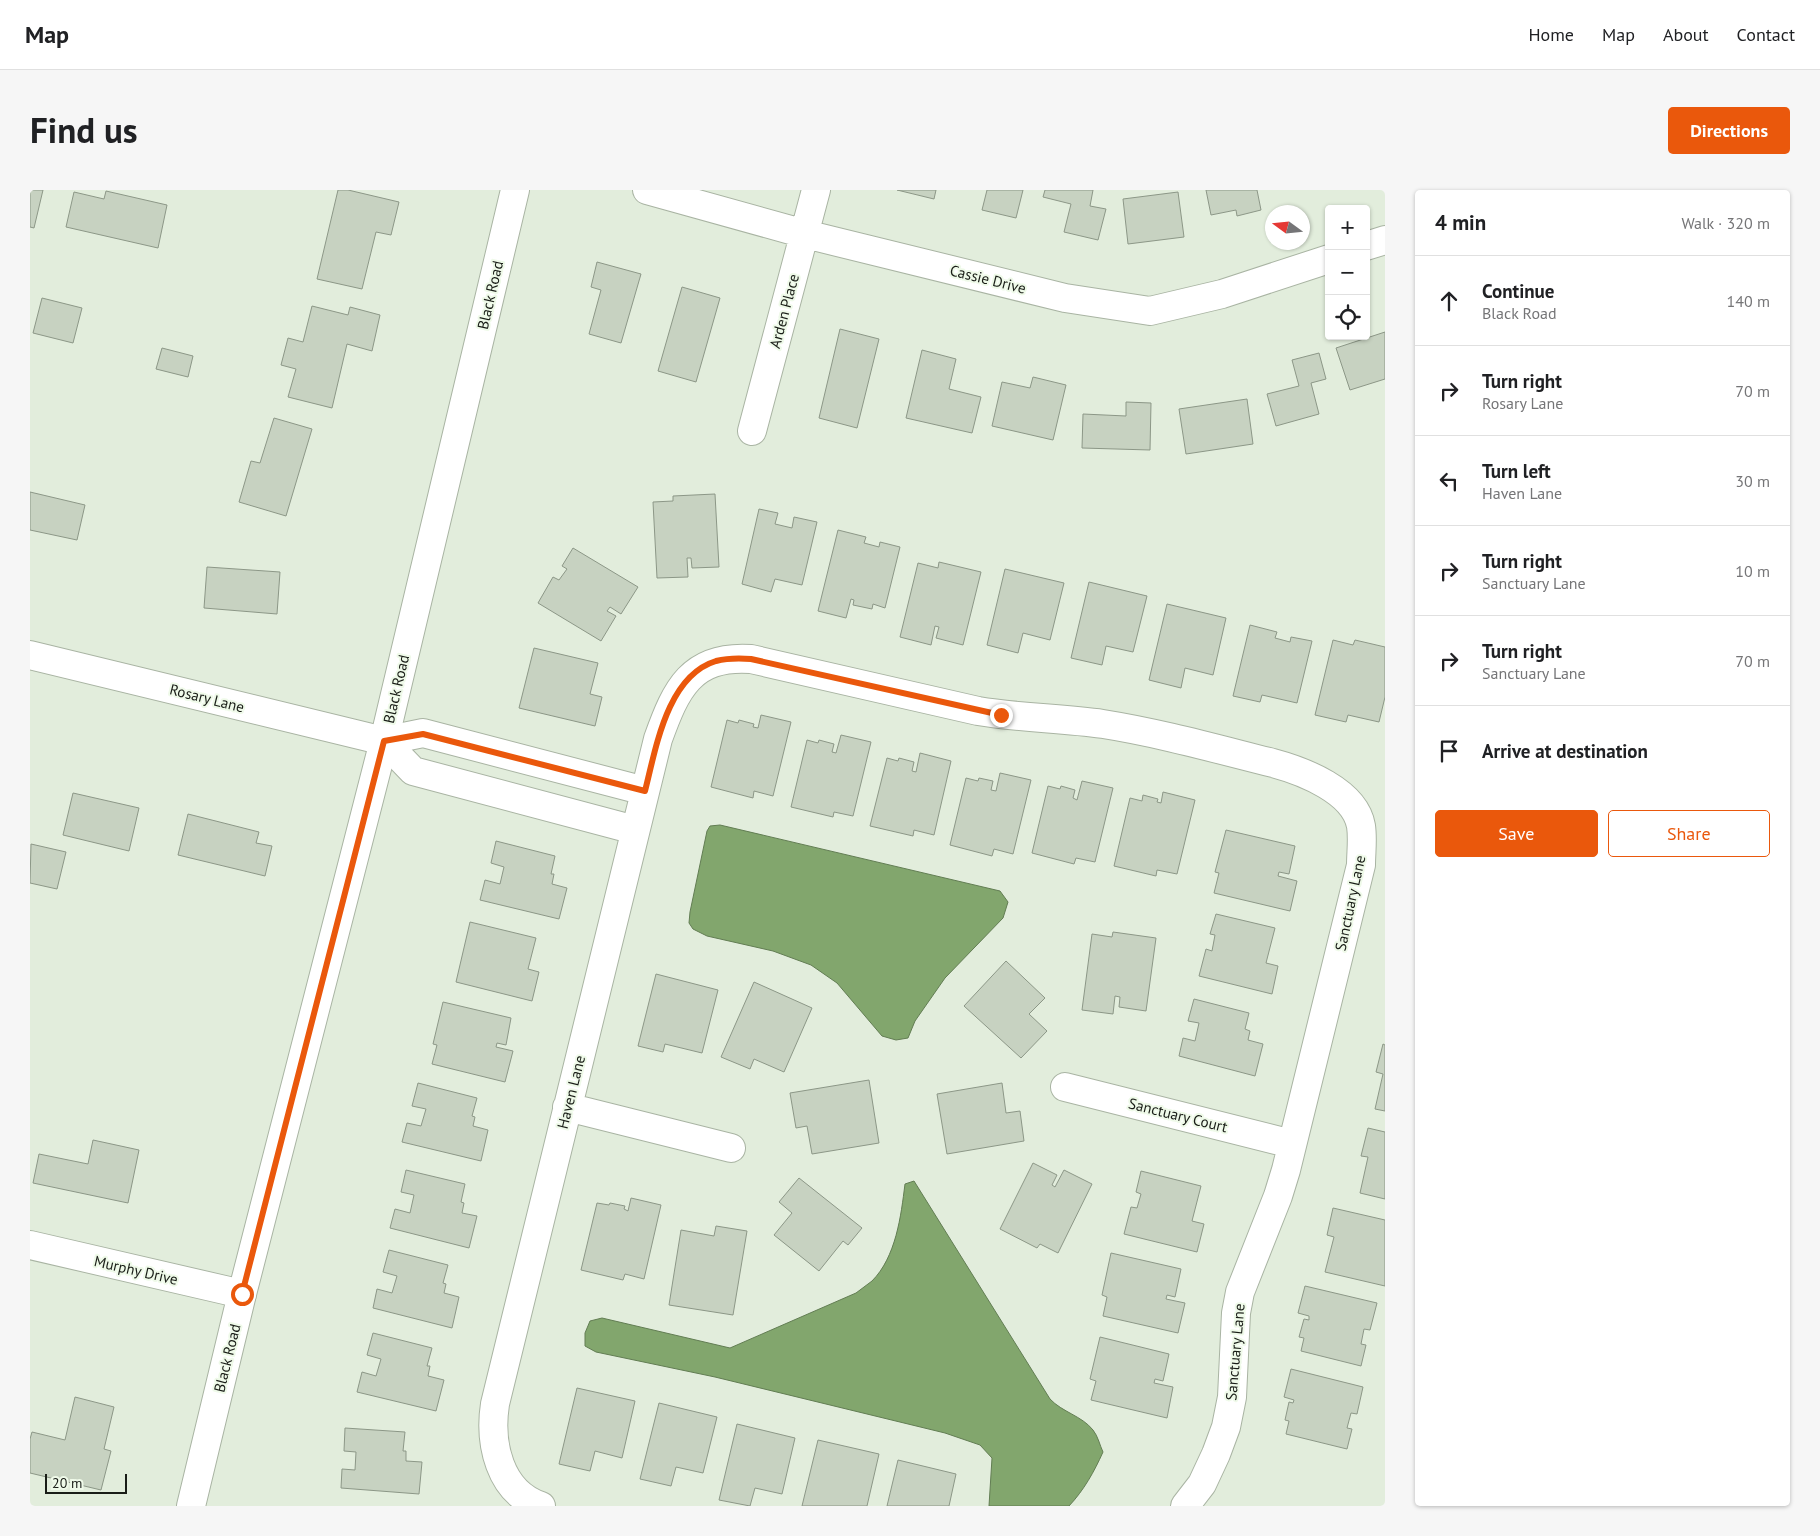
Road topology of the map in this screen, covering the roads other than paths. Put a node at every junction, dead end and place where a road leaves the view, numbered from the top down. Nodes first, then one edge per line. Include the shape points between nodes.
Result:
1 (515, 190) edge
2 (647, 190) edge
3 (816, 190) edge
4 (804, 234) junction
5 (1385, 240) edge
6 (1370, 245) edge
7 (1325, 260) edge
8 (752, 431) dead end
9 (30, 655) edge
10 (698, 671) joint
11 (384, 741) junction
12 (645, 791) junction
13 (636, 830) junction
14 (1065, 1086) dead end
15 (567, 1107) junction
16 (1292, 1144) junction
17 (731, 1148) dead end
18 (30, 1245) edge
19 (242, 1294) junction
20 (191, 1506) edge
21 (541, 1506) edge
22 (1185, 1506) edge

1 - 11 street, Black Road
2 - 4 street, Cassie Drive
3 - 4 street, Arden Place
4 - 7 street, Cassie Drive via 1066,298 1150,311 1222,294
4 - 8 street, Arden Place
5 - 6 street
9 - 11 street, Rosary Lane
10 - 12 street, Haven Lane via 674,696 658,739
10 - 16 street, Sanctuary Lane via 715,661 751,659 978,711 1130,729 1296,769 1342,795 1361,824 1361,865
11 - 12 street, Rosary Lane via 423,734
11 - 13 street via 414,771
11 - 19 street, Black Road
12 - 13 street, Haven Lane
13 - 15 street, Haven Lane
14 - 16 street, Sanctuary Court
15 - 17 street
15 - 21 street, Haven Lane via 492,1420 497,1454 509,1483 518,1494
16 - 22 street, Sanctuary Lane via 1278,1196 1240,1292 1232,1397 1226,1427 1202,1484
18 - 19 street, Murphy Drive
19 - 20 street, Black Road

